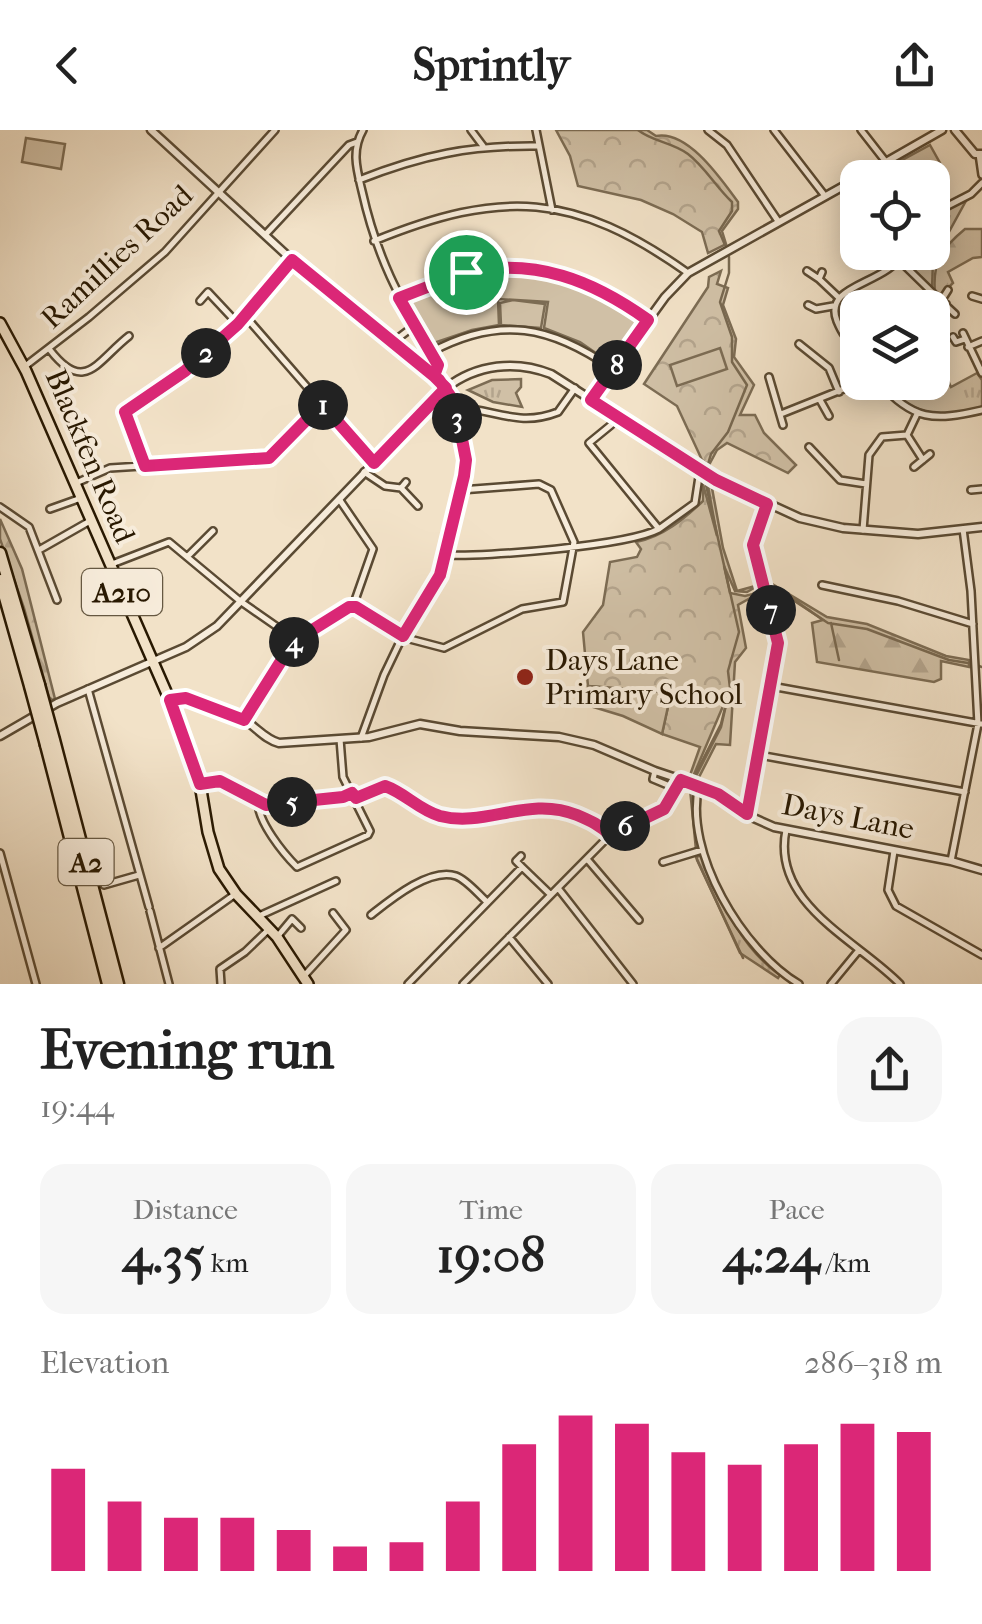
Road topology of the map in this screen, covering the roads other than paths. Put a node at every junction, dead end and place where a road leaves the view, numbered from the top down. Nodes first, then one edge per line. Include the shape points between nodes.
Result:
1 (147, 130) edge
2 (276, 130) edge
3 (363, 130) edge
4 (471, 130) edge
5 (536, 130) edge
6 (708, 130) edge
7 (774, 130) edge
8 (861, 130) edge
9 (942, 130) edge
10 (955, 130) edge
11 (357, 142) junction
12 (483, 146) junction
13 (539, 146) junction
14 (980, 154) edge
15 (884, 160) edge
16 (890, 160) edge
17 (982, 175) edge
18 (360, 180) junction
19 (982, 183) edge
20 (840, 188) edge
21 (218, 194) junction
22 (825, 196) junction
23 (950, 205) edge
24 (552, 210) junction
25 (778, 222) junction
26 (265, 236) junction
27 (374, 241) junction
28 (292, 260) junction
29 (888, 270) edge
30 (914, 270) edge
31 (806, 271) dead end
32 (688, 273) junction
33 (214, 285) dead end
34 (932, 290) edge
35 (208, 292) junction
36 (972, 296) dead end
37 (838, 297) junction
38 (399, 298) junction
39 (982, 299) edge
40 (200, 300) dead end
41 (808, 306) dead end
42 (834, 306) junction
43 (950, 309) edge
44 (955, 314) dead end
45 (246, 317) junction
46 (648, 320) junction
47 (0, 323) edge
48 (840, 323) edge
49 (238, 324) junction
50 (415, 326) junction
51 (954, 339) dead end
52 (127, 340) dead end
53 (982, 341) edge
54 (393, 342) junction
55 (799, 344) dead end
56 (968, 347) junction
57 (49, 350) junction
58 (430, 352) junction
59 (24, 367) junction
60 (613, 370) junction
61 (982, 373) edge
62 (434, 376) junction
63 (770, 377) dead end
64 (446, 388) junction
65 (574, 388) junction
66 (839, 392) joint
67 (591, 400) junction
68 (820, 400) junction
69 (896, 400) edge
70 (322, 404) junction
71 (456, 408) junction
72 (981, 410) edge
73 (781, 414) junction
74 (918, 414) junction
75 (829, 416) dead end
76 (982, 421) edge
77 (611, 425) dead end
78 (783, 425) dead end
79 (907, 435) junction
80 (810, 447) dead end
81 (930, 454) dead end
82 (923, 460) junction
83 (374, 463) junction
84 (145, 466) junction
85 (914, 467) dead end
86 (700, 470) junction
87 (364, 472) junction
88 (74, 484) junction
89 (866, 484) junction
90 (982, 489) edge
91 (461, 490) junction
92 (972, 490) dead end
93 (81, 498) junction
94 (339, 499) junction
95 (767, 504) junction
96 (418, 506) dead end
97 (1, 508) edge
98 (50, 509) dead end
99 (90, 521) junction
100 (982, 527) edge
101 (659, 529) junction
102 (213, 530) dead end
103 (863, 530) junction
104 (963, 530) junction
105 (574, 546) junction
106 (39, 550) junction
107 (0, 553) edge
108 (446, 555) junction
109 (188, 557) junction
110 (110, 565) junction
111 (0, 580) edge
112 (822, 585) dead end
113 (971, 591) junction
114 (982, 591) edge
115 (58, 600) dead end
116 (242, 603) junction
117 (353, 606) junction
118 (973, 624) junction
119 (403, 636) junction
120 (974, 638) junction
121 (296, 640) junction
122 (982, 640) edge
123 (154, 662) junction
124 (35, 685) junction
125 (770, 686) junction
126 (88, 689) junction
127 (170, 700) junction
128 (244, 720) junction
129 (980, 724) edge
130 (0, 736) edge
131 (361, 738) junction
132 (340, 739) junction
133 (50, 742) junction
134 (759, 755) junction
135 (200, 784) junction
136 (679, 784) junction
137 (699, 786) junction
138 (966, 792) junction
139 (354, 796) junction
140 (258, 802) junction
141 (747, 814) junction
142 (786, 830) junction
143 (610, 835) junction
144 (702, 850) junction
145 (894, 850) junction
146 (0, 853) edge
147 (520, 856) dead end
148 (587, 859) junction
149 (951, 861) junction
150 (663, 862) dead end
151 (522, 868) junction
152 (982, 870) edge
153 (140, 875) junction
154 (336, 881) dead end
155 (104, 885) dead end
156 (558, 888) junction
157 (236, 894) junction
158 (306, 895) junction
159 (551, 895) junction
160 (488, 902) junction
161 (309, 903) dead end
162 (333, 913) dead end
163 (371, 915) dead end
164 (259, 916) junction
165 (639, 920) dead end
166 (301, 928) dead end
167 (273, 932) junction
168 (509, 937) junction
169 (159, 948) junction
170 (860, 950) junction
171 (982, 956) edge
172 (469, 978) junction
173 (306, 980) edge
174 (36, 984) edge
175 (108, 984) edge
176 (118, 984) edge
177 (168, 984) edge
178 (221, 984) edge
179 (408, 984) edge
180 (463, 984) edge
181 (476, 984) edge
182 (548, 984) edge
183 (634, 984) edge
184 (799, 984) edge
185 (830, 984) edge
186 (900, 984) edge

1 - 21 street
2 - 21 street, Ramillies Road
3 - 11 street
4 - 12 street
5 - 13 street
6 - 25 street
7 - 22 street
8 - 15 street
9 - 16 street
10 - 14 street
11 - 18 street
11 - 26 street
12 - 13 street
12 - 18 street
13 - 24 street
14 - 17 street
18 - 27 street
19 - 23 street
20 - 22 street
21 - 26 street
21 - 57 street, Ramillies Road via 165,252
22 - 25 street
24 - 27 street via 464,210
24 - 32 street via 621,230
25 - 32 street
26 - 28 street
27 - 38 street
28 - 45 street
28 - 54 street
29 - 37 street
30 - 34 street
31 - 37 street
32 - 46 street
33 - 35 street
35 - 40 street
35 - 49 street
36 - 39 street
37 - 42 street
38 - 46 street via 466,272 530,268 587,282
38 - 50 street
41 - 42 street
42 - 48 street
43 - 44 street
45 - 49 street
45 - 70 street
46 - 60 street
47 - 59 main road, Blackfen Road / A210
49 - 84 street via 125,412
50 - 54 street
50 - 58 street
51 - 56 street via 964,336
52 - 57 street via 81,373 66,369
53 - 56 street
54 - 62 street
55 - 66 street via 829,368
56 - 61 street
57 - 59 street, Ramillies Road
58 - 60 street via 485,331 529,330 567,341
58 - 62 street via 438,366
59 - 88 main road, Blackfen Road / A210
60 - 67 street
62 - 64 street
63 - 73 street
64 - 65 street via 478,371 507,366 543,370
64 - 71 street
64 - 83 street
65 - 67 street
65 - 71 street via 558,412 531,419
66 - 68 street
67 - 86 street
68 - 73 street
68 - 75 street
69 - 74 street
70 - 83 street
70 - 84 street via 269,458
71 - 91 street via 466,460
72 - 74 street
72 - 76 street
73 - 78 street
74 - 79 street
77 - 101 street via 589,440
79 - 82 street
79 - 89 street via 879,440 868,456
80 - 89 street via 840,480
81 - 82 street
82 - 85 street
83 - 87 street
84 - 88 street via 110,468
86 - 95 street
86 - 101 street via 696,503
87 - 94 street
87 - 96 street via 384,486 404,485
88 - 93 main road, Blackfen Road / A210
89 - 103 street
90 - 92 street
91 - 105 street via 546,486
91 - 108 street
93 - 98 street
93 - 99 main road, Blackfen Road / A210
94 - 116 street
94 - 117 street via 373,548
95 - 103 street via 810,522
95 - 125 street via 753,538 778,638
97 - 106 street via 24,520
99 - 106 street
99 - 110 main road, Blackfen Road / A210
100 - 104 street
101 - 105 street
102 - 109 street
103 - 104 street
104 - 113 street
105 - 108 street
105 - 119 street via 562,602 522,609 444,648
106 - 115 street
107 - 124 highway, A2
108 - 119 street
109 - 110 street via 166,541
109 - 116 street
110 - 123 main road, Blackfen Road / A210
111 - 124 highway, A2
112 - 118 street
113 - 114 street
113 - 118 street
116 - 121 street
116 - 123 street via 199,640
117 - 119 street
117 - 121 street
118 - 120 street
119 - 131 street
120 - 122 street
120 - 129 street
121 - 128 street
123 - 126 street
123 - 127 main road, Blackfen Road / A210
124 - 133 highway, A2, bridge
125 - 129 street
125 - 134 street
126 - 130 street
126 - 153 street
127 - 128 street, Days Lane via 186,698
127 - 135 main road, Blackfen Road / A210
128 - 132 street, Days Lane via 277,742
129 - 138 street
131 - 132 street, Days Lane
131 - 136 street, Days Lane via 428,724 559,736
132 - 139 street via 341,770
133 - 175 highway, A2
133 - 176 highway, A2
134 - 138 street
134 - 141 street
135 - 140 street via 220,781
135 - 157 main road, Blackfen Road / A210 via 214,855
136 - 137 street, Days Lane
136 - 143 street via 664,809
137 - 141 street, Days Lane
137 - 144 street
138 - 149 street
139 - 140 street
139 - 140 street via 370,834 299,867
139 - 143 street via 385,786 428,811 454,817 554,808 599,824
141 - 142 street, Days Lane
142 - 145 street, Days Lane
142 - 170 street via 783,852 797,888 822,920
143 - 148 street
144 - 150 street
144 - 184 street via 728,909 766,959
145 - 149 street, Days Lane
145 - 171 street via 888,890 896,906
146 - 174 street
147 - 151 street
148 - 156 street
148 - 165 street
149 - 152 street, Days Lane
151 - 159 street
151 - 160 street
153 - 155 street
153 - 169 street
154 - 158 street
156 - 159 street
156 - 183 street
157 - 164 main road, Blackfen Road / A210
157 - 169 street
158 - 161 street
158 - 164 street
159 - 168 street
160 - 163 street via 461,879 445,876 405,889
160 - 179 street
162 - 173 street via 346,930
164 - 167 main road, Blackfen Road / A210
166 - 167 street via 292,920
167 - 173 main road, Blackfen Road / A210
167 - 178 street via 218,970
168 - 172 street
168 - 182 street
169 - 177 street
170 - 185 street
170 - 186 street
172 - 180 street
172 - 181 street

